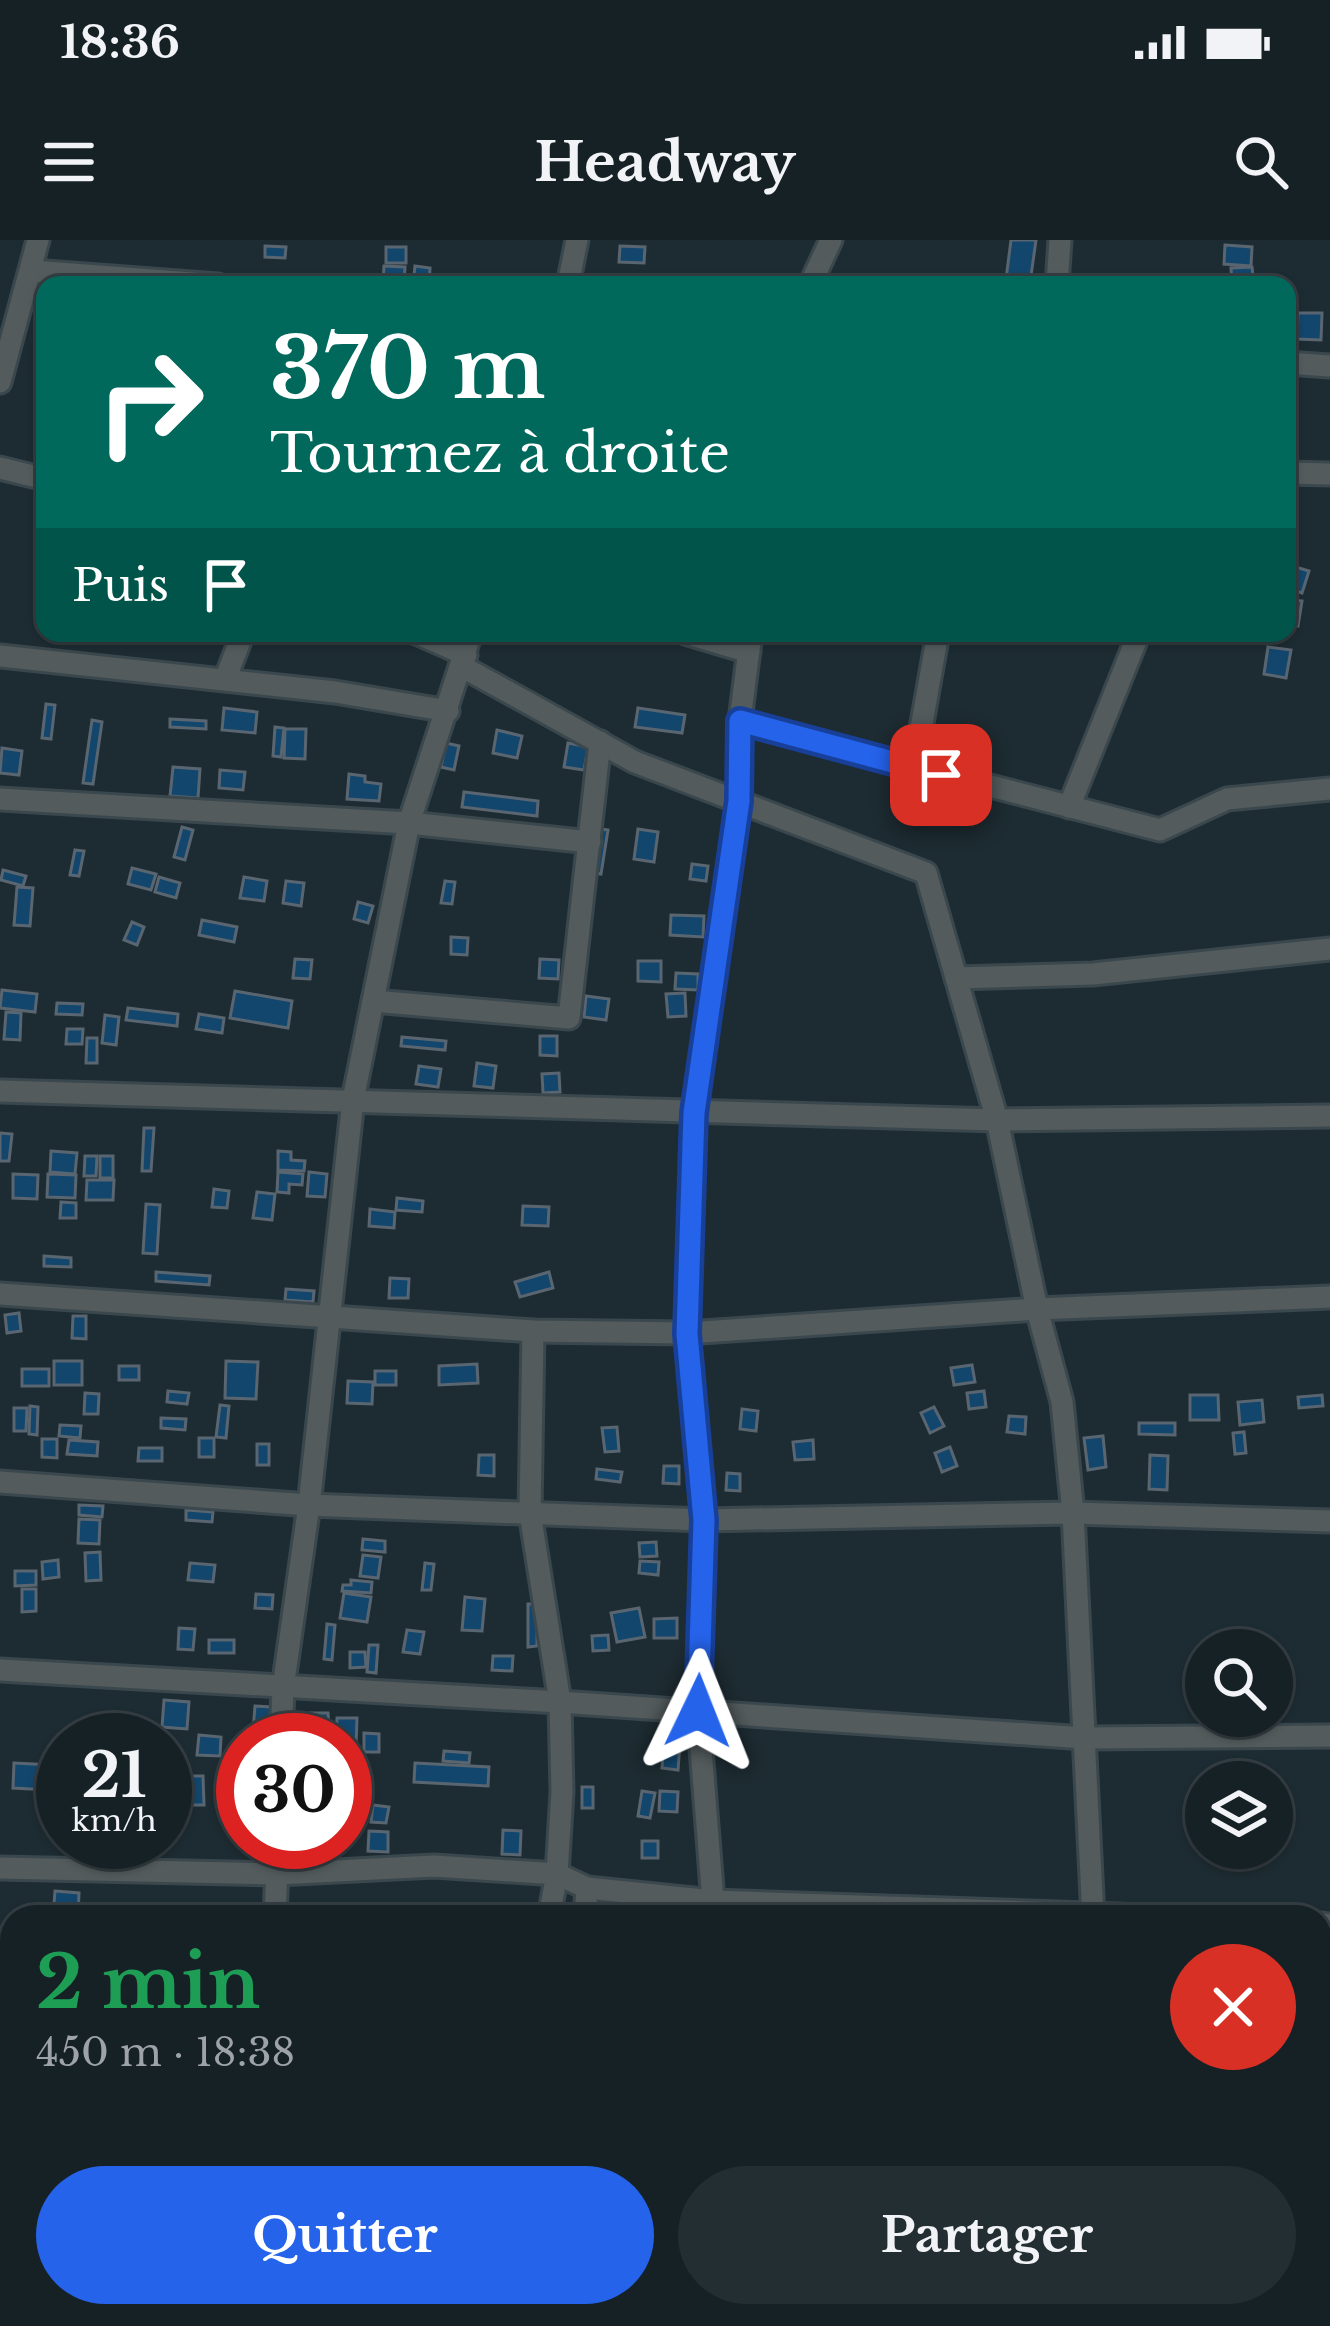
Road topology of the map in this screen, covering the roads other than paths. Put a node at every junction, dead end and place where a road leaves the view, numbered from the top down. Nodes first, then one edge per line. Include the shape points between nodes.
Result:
1 (38, 240) edge
2 (577, 240) edge
3 (831, 240) edge
4 (1060, 240) edge
5 (32, 272) junction
6 (89, 276) edge
7 (570, 276) edge
8 (814, 276) edge
9 (1058, 276) edge
10 (1296, 364) edge
11 (1330, 366) edge
12 (0, 382) edge
13 (0, 468) edge
14 (1296, 473) edge
15 (1330, 474) edge
16 (36, 477) edge
17 (240, 642) edge
18 (750, 642) edge
19 (936, 642) edge
20 (1135, 642) edge
21 (466, 652) edge
22 (0, 656) edge
23 (225, 680) junction
24 (448, 711) junction
25 (740, 721) junction
26 (600, 742) junction
27 (914, 767) junction
28 (1330, 789) edge
29 (0, 799) edge
30 (739, 801) junction
31 (1069, 807) junction
32 (409, 823) junction
33 (590, 842) junction
34 (1330, 950) edge
35 (956, 978) junction
36 (374, 1001) junction
37 (0, 1090) edge
38 (353, 1100) junction
39 (694, 1113) junction
40 (1330, 1116) edge
41 (997, 1120) junction
42 (0, 1294) edge
43 (1330, 1297) edge
44 (1037, 1309) junction
45 (329, 1318) junction
46 (533, 1331) junction
47 (687, 1334) junction
48 (0, 1483) edge
49 (309, 1505) junction
50 (530, 1513) junction
51 (1073, 1513) junction
52 (704, 1520) junction
53 (1330, 1521) edge
54 (0, 1670) edge
55 (283, 1688) junction
56 (560, 1702) junction
57 (698, 1711) junction
58 (282, 1713) edge
59 (1330, 1736) edge
60 (1084, 1738) junction
61 (0, 1868) edge
62 (277, 1869) edge
63 (277, 1874) junction
64 (557, 1874) junction
65 (587, 1888) junction
66 (712, 1901) junction
67 (276, 1905) edge
68 (551, 1905) edge
69 (586, 1905) edge
70 (766, 1905) edge
71 (1092, 1905) edge

1 - 5 street
2 - 7 street
3 - 8 street
4 - 9 street
5 - 6 street
5 - 12 street
10 - 11 street
13 - 16 street
14 - 15 street
17 - 23 street
18 - 25 street
19 - 27 street
20 - 31 street
21 - 24 street
21 - 26 street
22 - 23 street
23 - 24 street
24 - 32 street
25 - 27 street
25 - 30 street
26 - 30 street
26 - 33 street
27 - 31 street
28 - 31 street via 1227,799 1160,830
29 - 32 street
30 - 35 street via 926,873
30 - 39 street
32 - 33 street
32 - 36 street
33 - 36 street via 569,1018
34 - 35 street via 1093,974
35 - 41 street
36 - 38 street
37 - 38 street
38 - 39 street
38 - 45 street
39 - 41 street
39 - 47 street
40 - 41 street
41 - 44 street
42 - 45 street
43 - 44 street
44 - 47 street
44 - 51 street via 1062,1402
45 - 46 street
45 - 49 street
46 - 47 street
46 - 50 street
47 - 52 street
48 - 49 street
49 - 50 street
49 - 55 street
50 - 52 street
50 - 56 street
51 - 52 street
51 - 53 street
51 - 60 street
52 - 57 street
54 - 55 street
55 - 56 street
55 - 58 street
56 - 57 street
56 - 64 street
57 - 60 street
57 - 66 street
59 - 60 street
60 - 71 street
61 - 63 street
62 - 63 street
63 - 64 street via 434,1866
63 - 67 street
64 - 65 street
64 - 68 street
65 - 66 street
65 - 69 street
66 - 70 street

